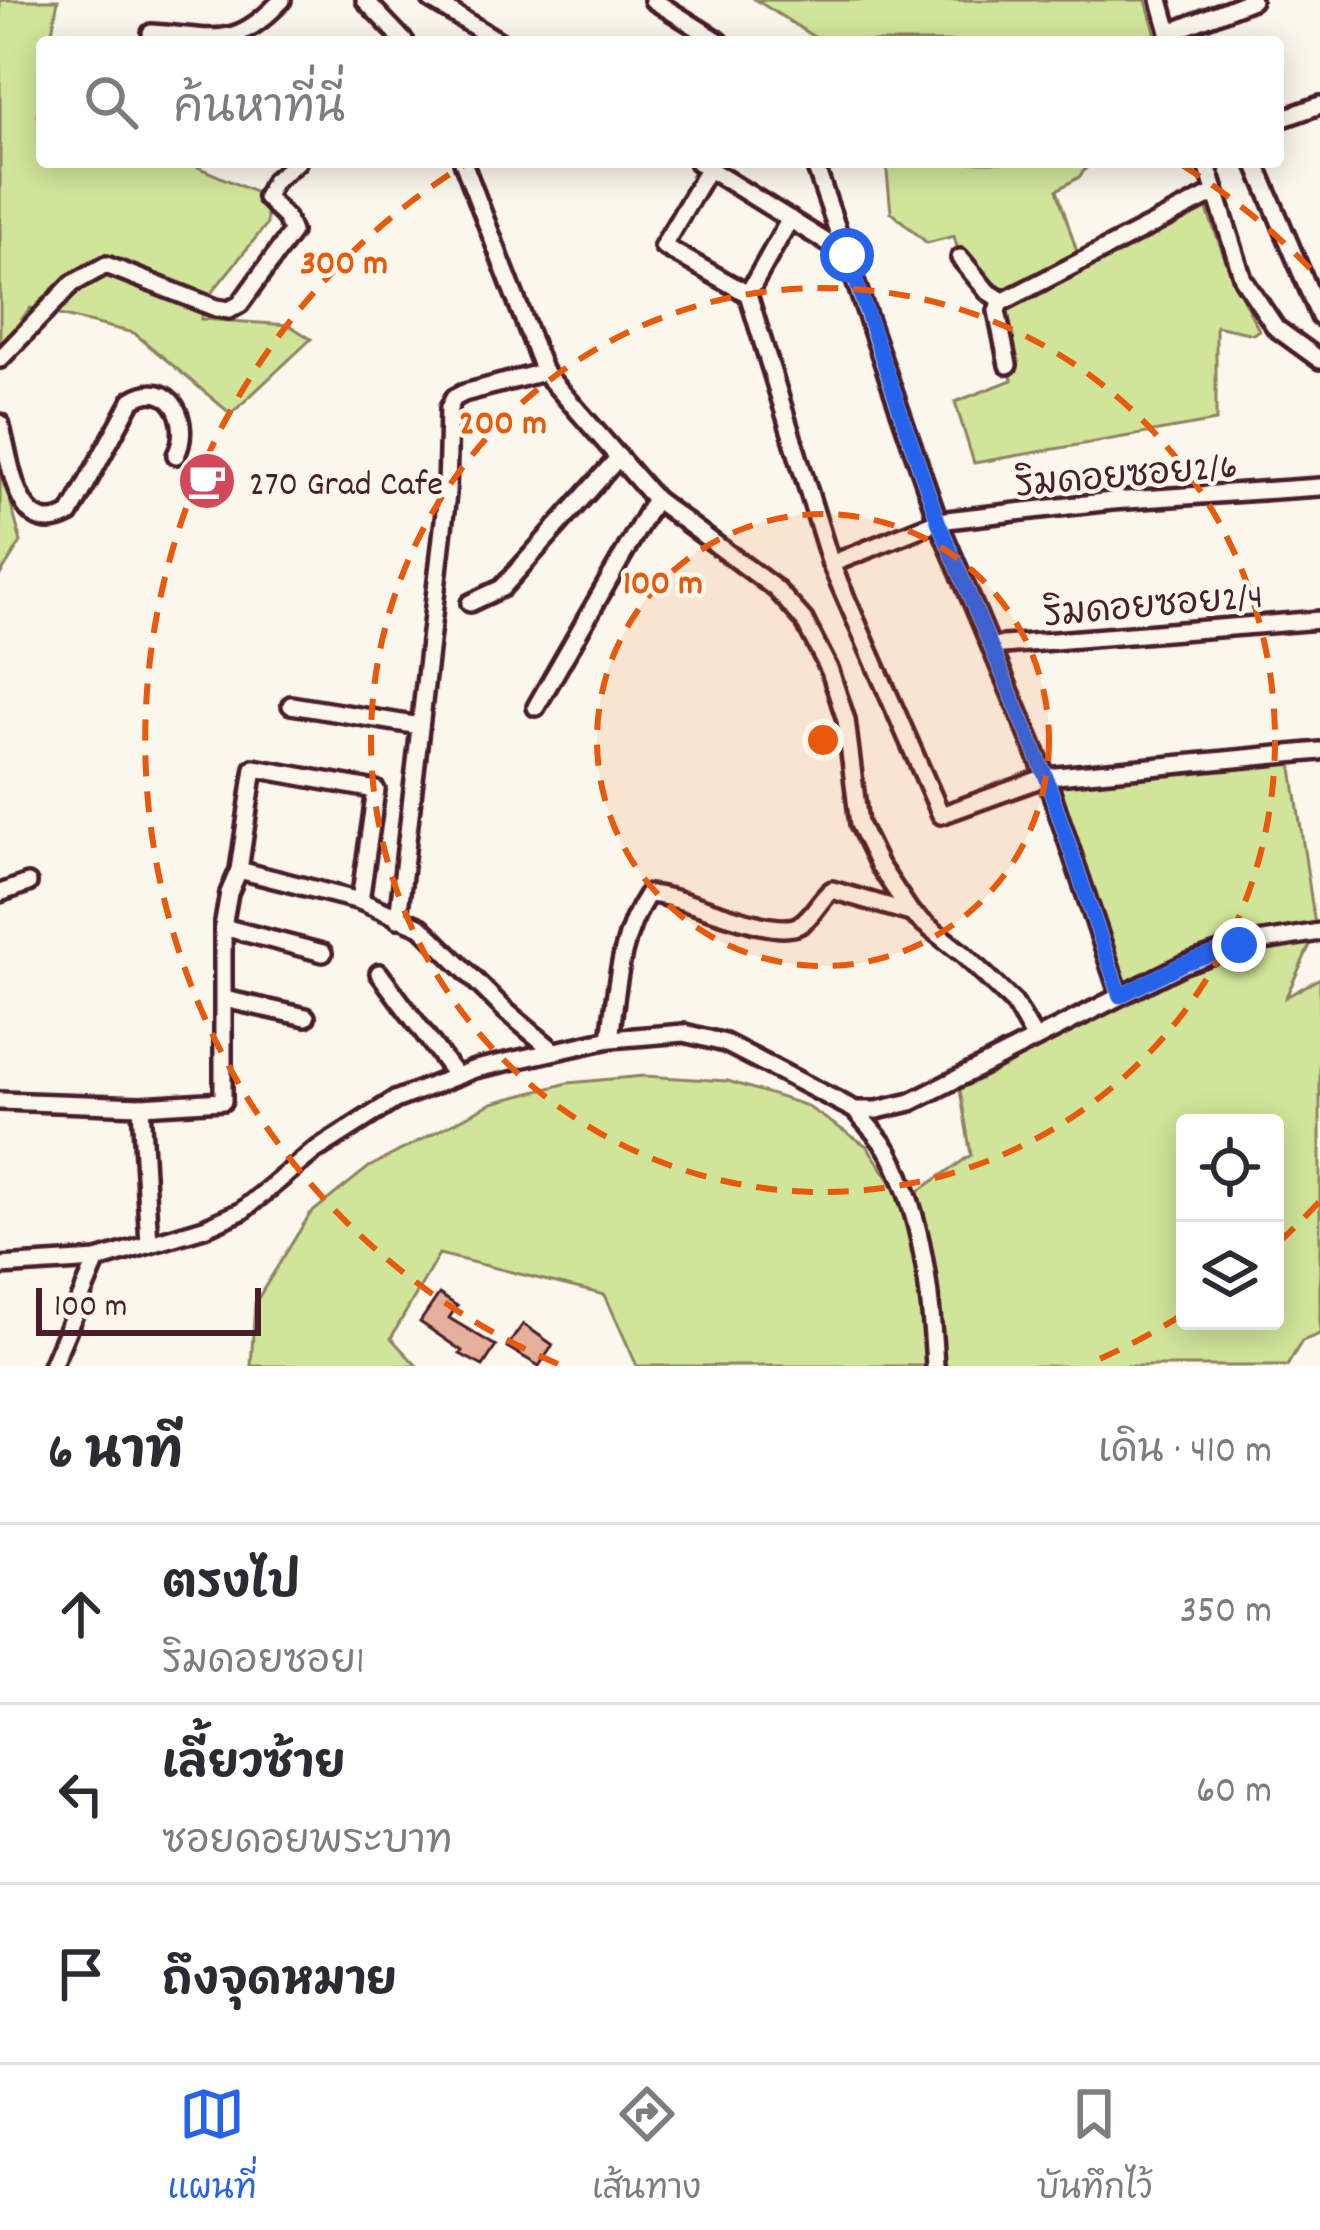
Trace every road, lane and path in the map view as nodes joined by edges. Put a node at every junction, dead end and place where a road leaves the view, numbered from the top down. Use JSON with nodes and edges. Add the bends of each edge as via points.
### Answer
{"nodes":[{"id":1,"x":282,"y":0,"type":"edge"},
{"id":2,"x":364,"y":0,"type":"edge"},
{"id":3,"x":431,"y":0,"type":"edge"},
{"id":4,"x":652,"y":0,"type":"edge"},
{"id":5,"x":1160,"y":0,"type":"edge"},
{"id":6,"x":1252,"y":0,"type":"edge"},
{"id":7,"x":152,"y":33,"type":"dead end"},
{"id":8,"x":199,"y":36,"type":"edge"},
{"id":9,"x":236,"y":36,"type":"edge"},
{"id":10,"x":399,"y":36,"type":"edge"},
{"id":11,"x":490,"y":36,"type":"edge"},
{"id":12,"x":710,"y":36,"type":"edge"},
{"id":13,"x":1171,"y":36,"type":"edge"},
{"id":14,"x":1173,"y":36,"type":"edge"},
{"id":15,"x":1320,"y":105,"type":"edge"},
{"id":16,"x":1284,"y":118,"type":"edge"},
{"id":17,"x":290,"y":168,"type":"edge"},
{"id":18,"x":465,"y":168,"type":"edge"},
{"id":19,"x":702,"y":168,"type":"edge"},
{"id":20,"x":709,"y":168,"type":"edge"},
{"id":21,"x":816,"y":168,"type":"edge"},
{"id":22,"x":1207,"y":168,"type":"edge"},
{"id":23,"x":1258,"y":168,"type":"edge"},
{"id":24,"x":1214,"y":193,"type":"junction"},
{"id":25,"x":790,"y":219,"type":"junction"},
{"id":26,"x":847,"y":255,"type":"junction"},
{"id":27,"x":960,"y":258,"type":"dead end"},
{"id":28,"x":748,"y":294,"type":"junction"},
{"id":29,"x":1004,"y":301,"type":"junction"},
{"id":30,"x":1318,"y":305,"type":"edge"},
{"id":31,"x":0,"y":359,"type":"edge"},
{"id":32,"x":1320,"y":360,"type":"edge"},
{"id":33,"x":1008,"y":364,"type":"dead end"},
{"id":34,"x":544,"y":372,"type":"junction"},
{"id":35,"x":0,"y":424,"type":"edge"},
{"id":36,"x":176,"y":455,"type":"dead end"},
{"id":37,"x":619,"y":457,"type":"junction"},
{"id":38,"x":1320,"y":487,"type":"edge"},
{"id":39,"x":655,"y":499,"type":"junction"},
{"id":40,"x":938,"y":521,"type":"junction"},
{"id":41,"x":831,"y":564,"type":"junction"},
{"id":42,"x":470,"y":602,"type":"dead end"},
{"id":43,"x":1320,"y":620,"type":"edge"},
{"id":44,"x":991,"y":646,"type":"junction"},
{"id":45,"x":291,"y":705,"type":"dead end"},
{"id":46,"x":536,"y":707,"type":"dead end"},
{"id":47,"x":420,"y":726,"type":"junction"},
{"id":48,"x":1320,"y":751,"type":"edge"},
{"id":49,"x":1046,"y":777,"type":"junction"},
{"id":50,"x":239,"y":870,"type":"junction"},
{"id":51,"x":28,"y":883,"type":"dead end"},
{"id":52,"x":0,"y":893,"type":"edge"},
{"id":53,"x":360,"y":901,"type":"junction"},
{"id":54,"x":911,"y":913,"type":"junction"},
{"id":55,"x":398,"y":920,"type":"junction"},
{"id":56,"x":223,"y":927,"type":"junction"},
{"id":57,"x":1320,"y":932,"type":"edge"},
{"id":58,"x":323,"y":953,"type":"dead end"},
{"id":59,"x":379,"y":973,"type":"dead end"},
{"id":60,"x":1120,"y":996,"type":"junction"},
{"id":61,"x":224,"y":999,"type":"junction"},
{"id":62,"x":306,"y":1017,"type":"dead end"},
{"id":63,"x":610,"y":1039,"type":"junction"},
{"id":64,"x":1035,"y":1039,"type":"junction"},
{"id":65,"x":554,"y":1051,"type":"junction"},
{"id":66,"x":456,"y":1076,"type":"junction"},
{"id":67,"x":0,"y":1101,"type":"edge"},
{"id":68,"x":141,"y":1106,"type":"junction"},
{"id":69,"x":855,"y":1110,"type":"junction"},
{"id":70,"x":149,"y":1244,"type":"junction"},
{"id":71,"x":97,"y":1261,"type":"junction"},
{"id":72,"x":0,"y":1265,"type":"edge"},
{"id":73,"x":52,"y":1366,"type":"edge"},
{"id":74,"x":935,"y":1366,"type":"edge"}],
"edges":[{"from":1,"to":9,"type":"street"},
{"from":2,"to":10,"type":"street"},
{"from":3,"to":11,"type":"street"},
{"from":4,"to":12,"type":"street"},
{"from":5,"to":13,"type":"street"},
{"from":6,"to":14,"type":"street"},
{"from":7,"to":8,"type":"street"},
{"from":15,"to":16,"type":"street"},
{"from":17,"to":31,"type":"street","via":[[266,197],[292,232],[240,304],[216,308],[106,265],[72,284]]},
{"from":18,"to":34,"type":"street"},
{"from":19,"to":28,"type":"street","via":[[663,247]]},
{"from":20,"to":25,"type":"street"},
{"from":21,"to":26,"type":"street"},
{"from":22,"to":24,"type":"street"},
{"from":23,"to":30,"type":"street"},
{"from":24,"to":29,"type":"street"},
{"from":24,"to":32,"type":"street","via":[[1243,278],[1276,328]]},
{"from":25,"to":26,"type":"street"},
{"from":25,"to":28,"type":"street"},
{"from":26,"to":40,"type":"street"},
{"from":27,"to":29,"type":"street"},
{"from":28,"to":41,"type":"street"},
{"from":29,"to":33,"type":"street","via":[[998,310]]},
{"from":34,"to":37,"type":"street"},
{"from":34,"to":47,"type":"street","via":[[472,389],[449,408]]},
{"from":35,"to":36,"type":"street","via":[[25,511],[38,520],[70,514],[131,400],[145,392],[155,389],[172,404],[182,438]]},
{"from":37,"to":39,"type":"street"},
{"from":37,"to":42,"type":"street","via":[[502,588]]},
{"from":38,"to":40,"type":"street","name":"ริมดอยซอย2/6"},
{"from":39,"to":46,"type":"street"},
{"from":39,"to":54,"type":"street","via":[[776,589],[804,620],[846,720],[859,824]]},
{"from":40,"to":41,"type":"street","name":"ริมดอยซอย2/6"},
{"from":40,"to":44,"type":"street"},
{"from":41,"to":49,"type":"street","via":[[941,815]]},
{"from":43,"to":44,"type":"street","name":"ริมดอยซอย2/4"},
{"from":44,"to":49,"type":"street"},
{"from":45,"to":47,"type":"street"},
{"from":47,"to":55,"type":"street"},
{"from":48,"to":49,"type":"street"},
{"from":49,"to":60,"type":"street"},
{"from":50,"to":53,"type":"street"},
{"from":50,"to":53,"type":"street","via":[[254,769],[376,790]]},
{"from":50,"to":56,"type":"street"},
{"from":51,"to":52,"type":"street"},
{"from":53,"to":55,"type":"street"},
{"from":54,"to":63,"type":"street","via":[[832,890],[790,930],[648,894],[622,952]]},
{"from":54,"to":64,"type":"street","via":[[1014,1003]]},
{"from":55,"to":65,"type":"street","via":[[421,928]]},
{"from":56,"to":58,"type":"street"},
{"from":56,"to":61,"type":"street"},
{"from":57,"to":60,"type":"street","via":[[1239,945]]},
{"from":59,"to":66,"type":"street"},
{"from":60,"to":64,"type":"street"},
{"from":61,"to":62,"type":"street"},
{"from":61,"to":68,"type":"street","via":[[223,1101]]},
{"from":63,"to":65,"type":"street"},
{"from":63,"to":69,"type":"street","via":[[684,1033],[725,1043]]},
{"from":64,"to":69,"type":"street","via":[[911,1102]]},
{"from":65,"to":66,"type":"street"},
{"from":66,"to":70,"type":"street","via":[[395,1100],[313,1152],[242,1211]]},
{"from":67,"to":68,"type":"street"},
{"from":68,"to":70,"type":"street"},
{"from":69,"to":74,"type":"street","via":[[888,1150],[906,1190]]},
{"from":70,"to":71,"type":"street"},
{"from":71,"to":72,"type":"street"},
{"from":71,"to":73,"type":"street"}]}
